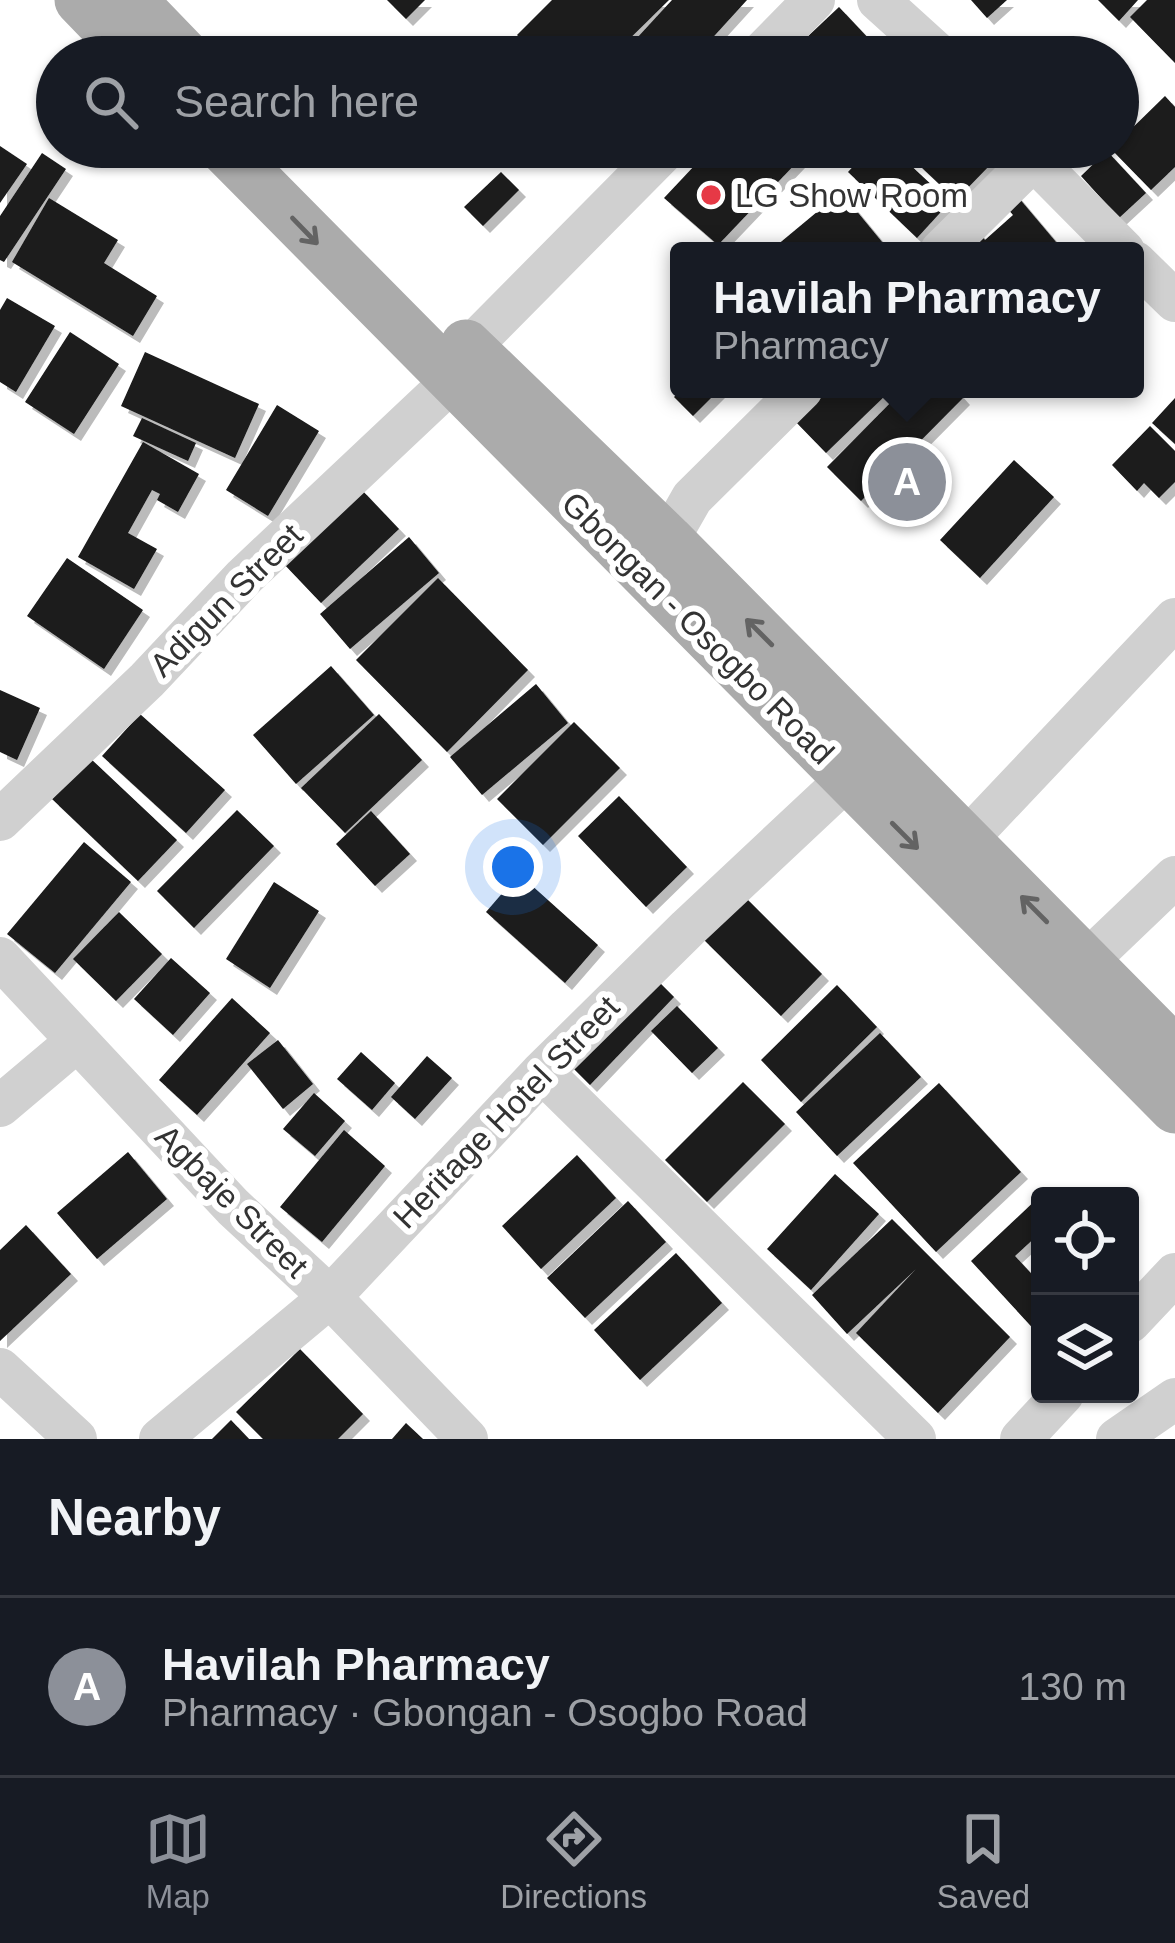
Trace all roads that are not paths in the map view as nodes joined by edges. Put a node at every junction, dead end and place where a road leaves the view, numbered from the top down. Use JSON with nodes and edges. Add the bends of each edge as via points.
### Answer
{"nodes":[{"id":1,"x":80,"y":0,"type":"edge"},
{"id":2,"x":130,"y":0,"type":"edge"},
{"id":3,"x":814,"y":0,"type":"edge"},
{"id":4,"x":878,"y":0,"type":"edge"},
{"id":5,"x":115,"y":36,"type":"edge"},
{"id":6,"x":165,"y":36,"type":"edge"},
{"id":7,"x":779,"y":36,"type":"edge"},
{"id":8,"x":918,"y":36,"type":"edge"},
{"id":9,"x":247,"y":168,"type":"edge"},
{"id":10,"x":291,"y":168,"type":"edge"},
{"id":11,"x":648,"y":168,"type":"edge"},
{"id":12,"x":1015,"y":168,"type":"edge"},
{"id":13,"x":1041,"y":168,"type":"edge"},
{"id":14,"x":949,"y":242,"type":"edge"},
{"id":15,"x":1115,"y":242,"type":"edge"},
{"id":16,"x":1144,"y":271,"type":"edge"},
{"id":17,"x":1175,"y":302,"type":"edge"},
{"id":18,"x":460,"y":364,"type":"junction"},
{"id":19,"x":793,"y":398,"type":"edge"},
{"id":20,"x":654,"y":554,"type":"junction"},
{"id":21,"x":1175,"y":619,"type":"edge"},
{"id":22,"x":848,"y":779,"type":"junction"},
{"id":23,"x":0,"y":820,"type":"edge"},
{"id":24,"x":966,"y":840,"type":"junction"},
{"id":25,"x":1175,"y":877,"type":"edge"},
{"id":26,"x":0,"y":958,"type":"edge"},
{"id":27,"x":1087,"y":962,"type":"junction"},
{"id":28,"x":76,"y":1041,"type":"junction"},
{"id":29,"x":1175,"y":1052,"type":"edge"},
{"id":30,"x":542,"y":1072,"type":"junction"},
{"id":31,"x":0,"y":1106,"type":"edge"},
{"id":32,"x":1175,"y":1108,"type":"edge"},
{"id":33,"x":1175,"y":1274,"type":"edge"},
{"id":34,"x":330,"y":1297,"type":"junction"},
{"id":35,"x":1139,"y":1312,"type":"edge"},
{"id":36,"x":0,"y":1369,"type":"edge"},
{"id":37,"x":1175,"y":1400,"type":"edge"},
{"id":38,"x":1055,"y":1403,"type":"edge"},
{"id":39,"x":76,"y":1439,"type":"edge"},
{"id":40,"x":160,"y":1439,"type":"edge"},
{"id":41,"x":467,"y":1439,"type":"edge"},
{"id":42,"x":915,"y":1439,"type":"edge"},
{"id":43,"x":1021,"y":1439,"type":"edge"},
{"id":44,"x":1117,"y":1439,"type":"edge"}],
"edges":[{"from":1,"to":5,"type":"main road"},
{"from":2,"to":6,"type":"main road"},
{"from":3,"to":7,"type":"street"},
{"from":4,"to":8,"type":"street"},
{"from":9,"to":18,"type":"main road","name":"Gbongan - Osogbo Road","one_way":true},
{"from":10,"to":18,"type":"main road","name":"Gbongan - Osogbo Road"},
{"from":11,"to":18,"type":"street","name":"Adigun Street"},
{"from":12,"to":14,"type":"street"},
{"from":13,"to":15,"type":"street"},
{"from":16,"to":17,"type":"street"},
{"from":18,"to":20,"type":"main road","name":"Gbongan - Osogbo Road"},
{"from":18,"to":23,"type":"street","name":"Adigun Street"},
{"from":19,"to":20,"type":"street","via":[[692,498]]},
{"from":20,"to":22,"type":"main road","name":"Gbongan - Osogbo Road"},
{"from":24,"to":20,"type":"main road","name":"Gbongan - Osogbo Road","one_way":true},
{"from":21,"to":24,"type":"street"},
{"from":22,"to":30,"type":"street","name":"Heritage Hotel Street"},
{"from":22,"to":32,"type":"main road","name":"Gbongan - Osogbo Road","one_way":true},
{"from":27,"to":24,"type":"main road","name":"Gbongan - Osogbo Road","one_way":true},
{"from":25,"to":27,"type":"street"},
{"from":26,"to":28,"type":"street","name":"Agbaje Street"},
{"from":27,"to":29,"type":"main road","name":"Gbongan - Osogbo Road"},
{"from":28,"to":31,"type":"street"},
{"from":28,"to":34,"type":"street","name":"Agbaje Street","via":[[232,1207]]},
{"from":30,"to":34,"type":"street","name":"Heritage Hotel Street"},
{"from":30,"to":42,"type":"street"},
{"from":33,"to":35,"type":"street"},
{"from":34,"to":40,"type":"street","name":"Heritage Hotel Street"},
{"from":34,"to":41,"type":"street","name":"Agbaje Street"},
{"from":36,"to":39,"type":"street"},
{"from":37,"to":44,"type":"street"},
{"from":38,"to":43,"type":"street"}]}
